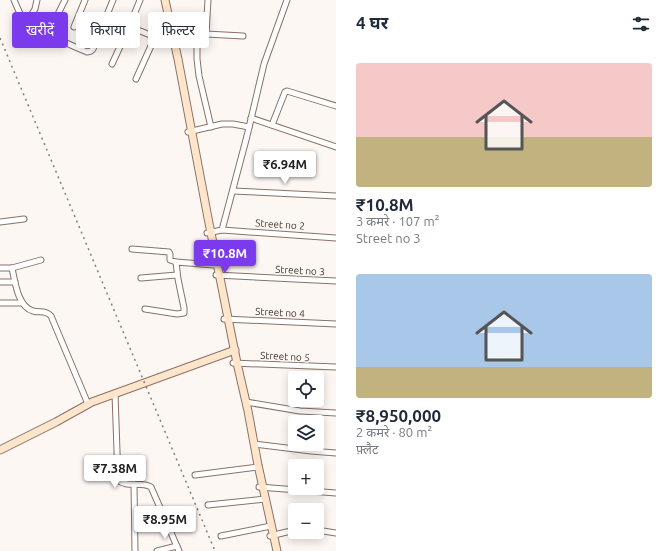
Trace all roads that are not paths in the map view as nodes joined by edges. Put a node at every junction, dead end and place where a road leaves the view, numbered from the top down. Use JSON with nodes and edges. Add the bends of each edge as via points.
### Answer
{"nodes":[{"id":1,"x":14,"y":0,"type":"edge"},
{"id":2,"x":37,"y":0,"type":"edge"},
{"id":3,"x":65,"y":0,"type":"edge"},
{"id":4,"x":85,"y":0,"type":"edge"},
{"id":5,"x":113,"y":0,"type":"edge"},
{"id":6,"x":140,"y":0,"type":"edge"},
{"id":7,"x":161,"y":0,"type":"edge"},
{"id":8,"x":165,"y":0,"type":"edge"},
{"id":9,"x":208,"y":0,"type":"edge"},
{"id":10,"x":287,"y":0,"type":"edge"},
{"id":11,"x":19,"y":12,"type":"edge"},
{"id":12,"x":34,"y":12,"type":"edge"},
{"id":13,"x":59,"y":12,"type":"edge"},
{"id":14,"x":108,"y":12,"type":"edge"},
{"id":15,"x":136,"y":12,"type":"edge"},
{"id":16,"x":164,"y":12,"type":"edge"},
{"id":17,"x":167,"y":12,"type":"edge"},
{"id":18,"x":207,"y":12,"type":"edge"},
{"id":19,"x":74,"y":27,"type":"dead end"},
{"id":20,"x":209,"y":34,"type":"edge"},
{"id":21,"x":243,"y":36,"type":"dead end"},
{"id":22,"x":77,"y":48,"type":"edge"},
{"id":23,"x":93,"y":48,"type":"edge"},
{"id":24,"x":120,"y":48,"type":"edge"},
{"id":25,"x":150,"y":48,"type":"edge"},
{"id":26,"x":173,"y":48,"type":"edge"},
{"id":27,"x":197,"y":48,"type":"edge"},
{"id":28,"x":112,"y":64,"type":"dead end"},
{"id":29,"x":136,"y":79,"type":"dead end"},
{"id":30,"x":336,"y":106,"type":"edge"},
{"id":31,"x":251,"y":118,"type":"junction"},
{"id":32,"x":272,"y":125,"type":"junction"},
{"id":33,"x":211,"y":127,"type":"junction"},
{"id":34,"x":249,"y":127,"type":"junction"},
{"id":35,"x":190,"y":131,"type":"junction"},
{"id":36,"x":336,"y":147,"type":"edge"},
{"id":37,"x":233,"y":190,"type":"junction"},
{"id":38,"x":336,"y":196,"type":"edge"},
{"id":39,"x":24,"y":219,"type":"dead end"},
{"id":40,"x":0,"y":222,"type":"edge"},
{"id":41,"x":222,"y":230,"type":"junction"},
{"id":42,"x":209,"y":232,"type":"junction"},
{"id":43,"x":336,"y":238,"type":"edge"},
{"id":44,"x":132,"y":249,"type":"dead end"},
{"id":45,"x":41,"y":260,"type":"dead end"},
{"id":46,"x":176,"y":262,"type":"junction"},
{"id":47,"x":214,"y":265,"type":"junction"},
{"id":48,"x":0,"y":268,"type":"edge"},
{"id":49,"x":12,"y":268,"type":"junction"},
{"id":50,"x":177,"y":275,"type":"junction"},
{"id":51,"x":218,"y":275,"type":"junction"},
{"id":52,"x":141,"y":278,"type":"dead end"},
{"id":53,"x":336,"y":281,"type":"edge"},
{"id":54,"x":0,"y":282,"type":"edge"},
{"id":55,"x":15,"y":282,"type":"junction"},
{"id":56,"x":0,"y":303,"type":"edge"},
{"id":57,"x":22,"y":303,"type":"junction"},
{"id":58,"x":145,"y":310,"type":"dead end"},
{"id":59,"x":226,"y":319,"type":"junction"},
{"id":60,"x":336,"y":324,"type":"edge"},
{"id":61,"x":233,"y":351,"type":"junction"},
{"id":62,"x":235,"y":363,"type":"junction"},
{"id":63,"x":336,"y":367,"type":"edge"},
{"id":64,"x":115,"y":394,"type":"junction"},
{"id":65,"x":246,"y":402,"type":"junction"},
{"id":66,"x":88,"y":404,"type":"junction"},
{"id":67,"x":336,"y":413,"type":"edge"},
{"id":68,"x":254,"y":444,"type":"junction"},
{"id":69,"x":0,"y":450,"type":"edge"},
{"id":70,"x":336,"y":453,"type":"edge"},
{"id":71,"x":256,"y":468,"type":"junction"},
{"id":72,"x":195,"y":475,"type":"dead end"},
{"id":73,"x":134,"y":484,"type":"junction"},
{"id":74,"x":261,"y":487,"type":"junction"},
{"id":75,"x":336,"y":493,"type":"edge"},
{"id":76,"x":263,"y":499,"type":"junction"},
{"id":77,"x":208,"y":505,"type":"dead end"},
{"id":78,"x":164,"y":518,"type":"junction"},
{"id":79,"x":145,"y":523,"type":"dead end"},
{"id":80,"x":270,"y":526,"type":"junction"},
{"id":81,"x":324,"y":531,"type":"edge"},
{"id":82,"x":288,"y":532,"type":"edge"},
{"id":83,"x":336,"y":533,"type":"edge"},
{"id":84,"x":272,"y":535,"type":"junction"},
{"id":85,"x":221,"y":536,"type":"dead end"},
{"id":86,"x":178,"y":549,"type":"edge"},
{"id":87,"x":136,"y":551,"type":"edge"},
{"id":88,"x":157,"y":551,"type":"edge"},
{"id":89,"x":273,"y":551,"type":"edge"},
{"id":90,"x":277,"y":551,"type":"edge"}],
"edges":[{"from":1,"to":11,"type":"street"},
{"from":2,"to":12,"type":"street"},
{"from":3,"to":13,"type":"street"},
{"from":4,"to":19,"type":"street"},
{"from":5,"to":14,"type":"street"},
{"from":6,"to":15,"type":"street"},
{"from":7,"to":16,"type":"main road"},
{"from":8,"to":17,"type":"main road"},
{"from":9,"to":18,"type":"street"},
{"from":10,"to":31,"type":"street","via":[[264,64]]},
{"from":20,"to":21,"type":"street"},
{"from":22,"to":23,"type":"street","via":[[87,52]]},
{"from":24,"to":28,"type":"street"},
{"from":25,"to":29,"type":"street"},
{"from":26,"to":35,"type":"main road"},
{"from":27,"to":33,"type":"street","via":[[199,76]]},
{"from":30,"to":32,"type":"street","via":[[287,91]]},
{"from":31,"to":32,"type":"street"},
{"from":31,"to":34,"type":"street"},
{"from":32,"to":36,"type":"street"},
{"from":33,"to":34,"type":"street","via":[[233,124]]},
{"from":33,"to":35,"type":"street"},
{"from":34,"to":37,"type":"street"},
{"from":35,"to":42,"type":"main road"},
{"from":37,"to":38,"type":"street"},
{"from":37,"to":41,"type":"street"},
{"from":39,"to":40,"type":"street"},
{"from":41,"to":42,"type":"street","name":"Street no 2"},
{"from":41,"to":43,"type":"street","name":"Street no 2"},
{"from":42,"to":47,"type":"main road"},
{"from":42,"to":51,"type":"main road"},
{"from":44,"to":46,"type":"street","via":[[169,252],[170,260]]},
{"from":45,"to":49,"type":"street"},
{"from":46,"to":47,"type":"street"},
{"from":46,"to":50,"type":"street"},
{"from":47,"to":51,"type":"main road"},
{"from":48,"to":49,"type":"street"},
{"from":49,"to":55,"type":"street"},
{"from":50,"to":52,"type":"street"},
{"from":50,"to":58,"type":"street","via":[[184,313]]},
{"from":51,"to":53,"type":"street","name":"Street no 3"},
{"from":51,"to":59,"type":"main road"},
{"from":54,"to":55,"type":"street"},
{"from":55,"to":57,"type":"street"},
{"from":56,"to":57,"type":"street"},
{"from":57,"to":66,"type":"street","via":[[34,312],[47,313],[51,316]]},
{"from":59,"to":60,"type":"street","name":"Street no 4"},
{"from":59,"to":61,"type":"main road"},
{"from":61,"to":62,"type":"main road"},
{"from":61,"to":64,"type":"main road"},
{"from":62,"to":63,"type":"street","name":"Street no 5"},
{"from":62,"to":65,"type":"main road"},
{"from":62,"to":71,"type":"main road"},
{"from":64,"to":66,"type":"main road"},
{"from":64,"to":73,"type":"street","via":[[118,480],[121,483]]},
{"from":65,"to":67,"type":"street","via":[[300,411]]},
{"from":65,"to":68,"type":"main road"},
{"from":66,"to":69,"type":"main road"},
{"from":68,"to":70,"type":"street"},
{"from":68,"to":71,"type":"main road"},
{"from":71,"to":72,"type":"street"},
{"from":71,"to":74,"type":"main road"},
{"from":73,"to":78,"type":"street","via":[[151,487]]},
{"from":73,"to":87,"type":"street"},
{"from":74,"to":75,"type":"street"},
{"from":74,"to":76,"type":"main road"},
{"from":76,"to":77,"type":"street"},
{"from":76,"to":80,"type":"main road"},
{"from":78,"to":79,"type":"street"},
{"from":78,"to":86,"type":"street"},
{"from":80,"to":84,"type":"main road"},
{"from":80,"to":85,"type":"street"},
{"from":81,"to":83,"type":"street"},
{"from":82,"to":84,"type":"street"},
{"from":84,"to":89,"type":"main road"},
{"from":84,"to":90,"type":"main road"},
{"from":86,"to":88,"type":"street"}]}
